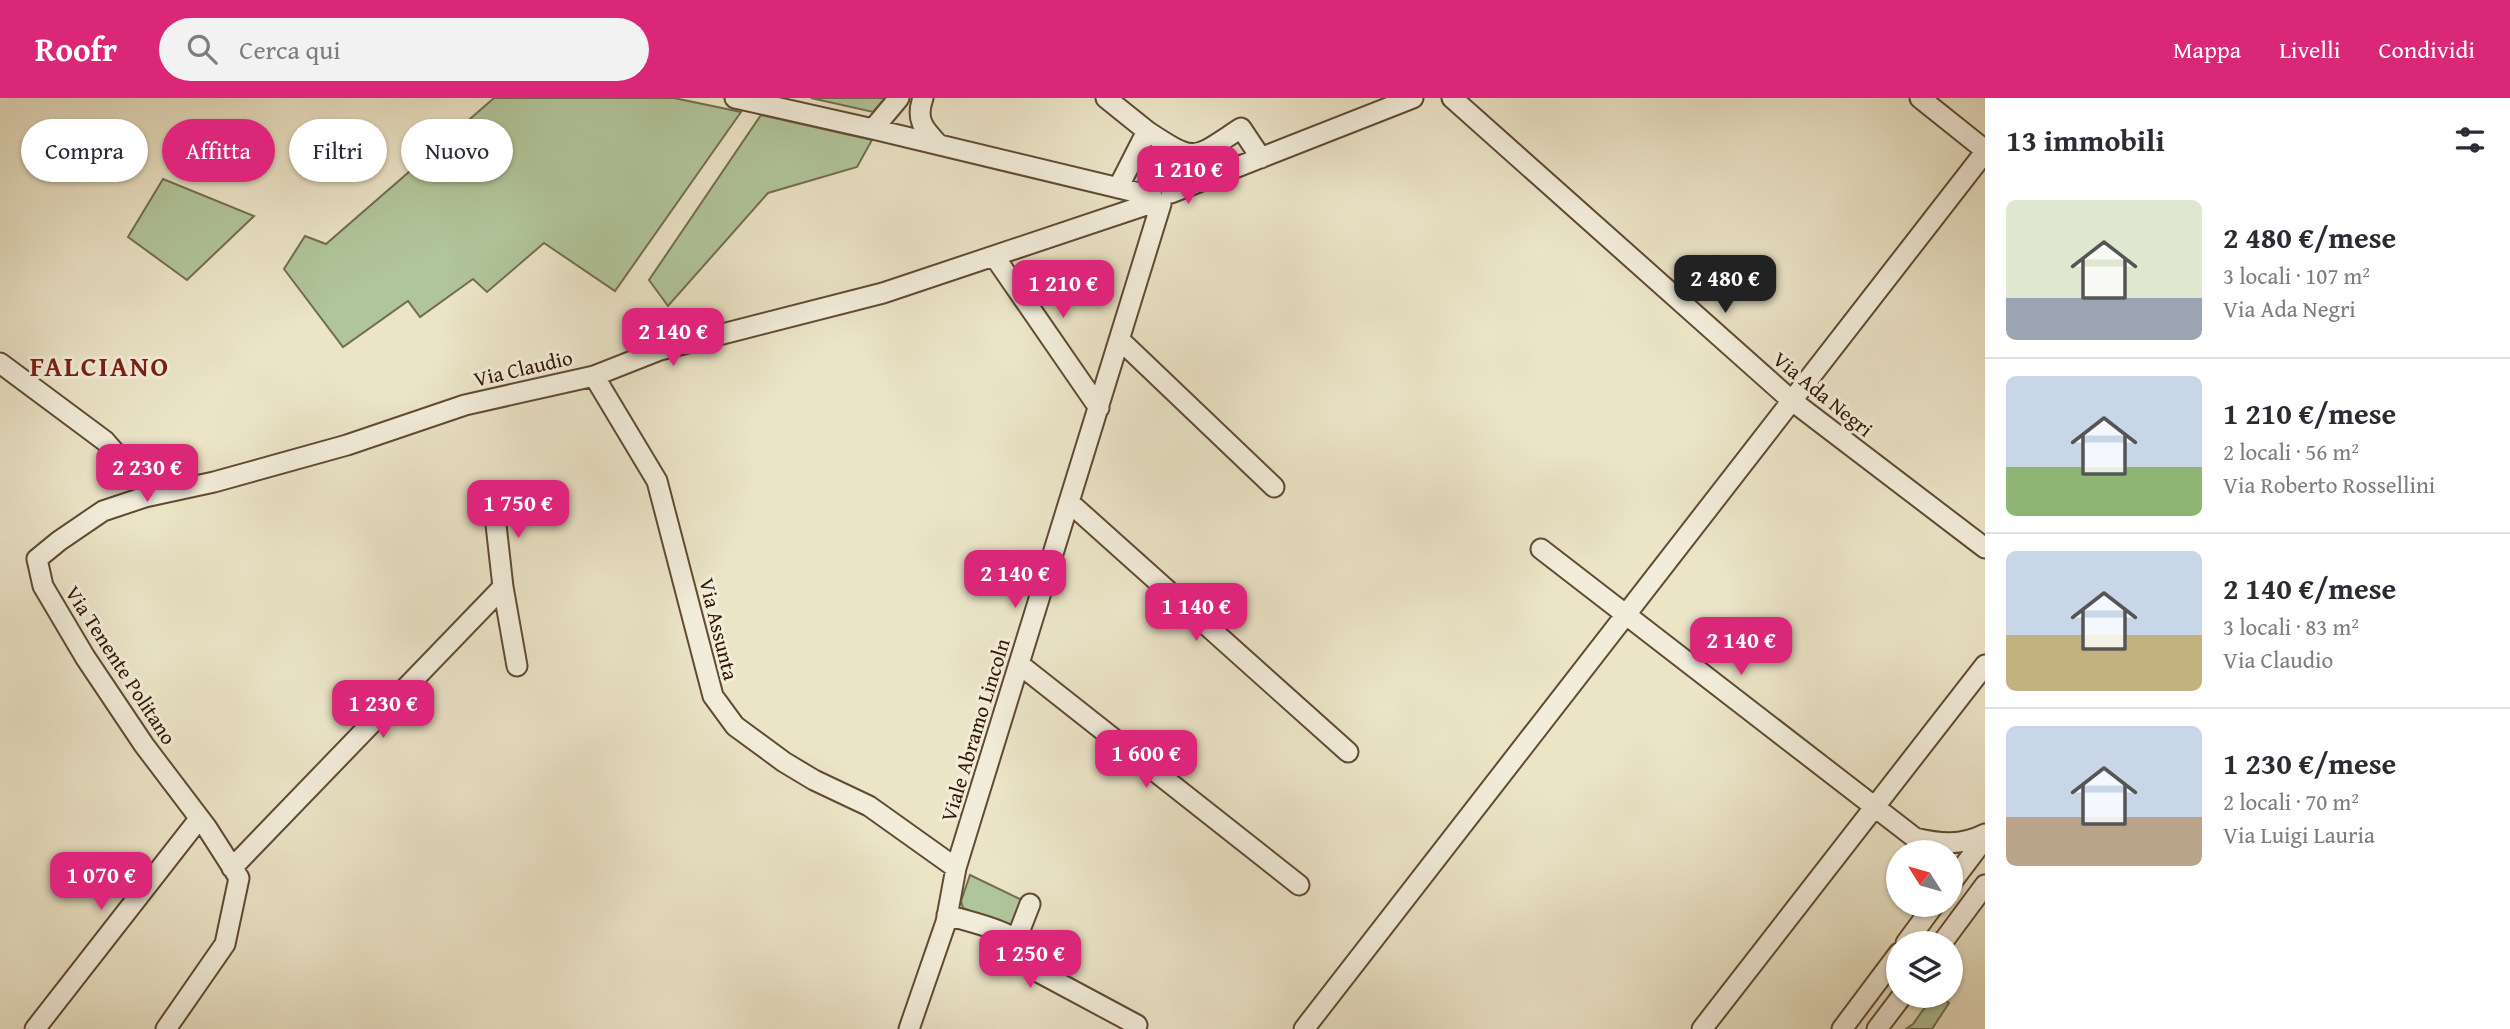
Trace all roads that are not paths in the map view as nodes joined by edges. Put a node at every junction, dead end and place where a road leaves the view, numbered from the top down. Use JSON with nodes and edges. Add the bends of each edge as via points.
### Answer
{"nodes":[{"id":1,"x":735,"y":98,"type":"edge"},
{"id":2,"x":899,"y":98,"type":"edge"},
{"id":3,"x":923,"y":98,"type":"edge"},
{"id":4,"x":1106,"y":98,"type":"edge"},
{"id":5,"x":1413,"y":98,"type":"edge"},
{"id":6,"x":1452,"y":98,"type":"edge"},
{"id":7,"x":1920,"y":98,"type":"edge"},
{"id":8,"x":873,"y":129,"type":"junction"},
{"id":9,"x":1147,"y":131,"type":"junction"},
{"id":10,"x":938,"y":144,"type":"junction"},
{"id":11,"x":1985,"y":151,"type":"edge"},
{"id":12,"x":1261,"y":158,"type":"junction"},
{"id":13,"x":1118,"y":188,"type":"junction"},
{"id":14,"x":1160,"y":199,"type":"junction"},
{"id":15,"x":994,"y":256,"type":"junction"},
{"id":16,"x":1119,"y":340,"type":"junction"},
{"id":17,"x":0,"y":363,"type":"edge"},
{"id":18,"x":594,"y":376,"type":"junction"},
{"id":19,"x":1791,"y":400,"type":"junction"},
{"id":20,"x":1099,"y":408,"type":"junction"},
{"id":21,"x":132,"y":472,"type":"junction"},
{"id":22,"x":1274,"y":487,"type":"dead end"},
{"id":23,"x":180,"y":488,"type":"junction"},
{"id":24,"x":493,"y":498,"type":"dead end"},
{"id":25,"x":1069,"y":503,"type":"junction"},
{"id":26,"x":103,"y":511,"type":"junction"},
{"id":27,"x":1985,"y":548,"type":"edge"},
{"id":28,"x":1541,"y":549,"type":"dead end"},
{"id":29,"x":503,"y":587,"type":"junction"},
{"id":30,"x":1626,"y":614,"type":"junction"},
{"id":31,"x":1019,"y":664,"type":"junction"},
{"id":32,"x":1985,"y":665,"type":"edge"},
{"id":33,"x":517,"y":666,"type":"dead end"},
{"id":34,"x":1348,"y":752,"type":"dead end"},
{"id":35,"x":1875,"y":806,"type":"junction"},
{"id":36,"x":199,"y":820,"type":"junction"},
{"id":37,"x":1985,"y":836,"type":"edge"},
{"id":38,"x":1914,"y":840,"type":"edge"},
{"id":39,"x":1964,"y":841,"type":"edge"},
{"id":40,"x":1964,"y":865,"type":"edge"},
{"id":41,"x":232,"y":868,"type":"junction"},
{"id":42,"x":957,"y":869,"type":"junction"},
{"id":43,"x":1299,"y":885,"type":"dead end"},
{"id":44,"x":1985,"y":885,"type":"edge"},
{"id":45,"x":1030,"y":904,"type":"dead end"},
{"id":46,"x":947,"y":915,"type":"junction"},
{"id":47,"x":1950,"y":931,"type":"edge"},
{"id":48,"x":1016,"y":940,"type":"junction"},
{"id":49,"x":1886,"y":970,"type":"edge"},
{"id":50,"x":1893,"y":1008,"type":"edge"},
{"id":51,"x":1137,"y":1025,"type":"dead end"},
{"id":52,"x":34,"y":1029,"type":"edge"},
{"id":53,"x":166,"y":1029,"type":"edge"},
{"id":54,"x":909,"y":1029,"type":"edge"},
{"id":55,"x":1304,"y":1029,"type":"edge"},
{"id":56,"x":1702,"y":1029,"type":"edge"},
{"id":57,"x":1842,"y":1029,"type":"edge"},
{"id":58,"x":1877,"y":1029,"type":"edge"}],
"edges":[{"from":1,"to":8,"type":"street"},
{"from":2,"to":8,"type":"street"},
{"from":3,"to":10,"type":"street","via":[[922,127]]},
{"from":4,"to":9,"type":"street"},
{"from":5,"to":12,"type":"street","name":"Via Claudio"},
{"from":6,"to":19,"type":"street","name":"Via Ada Negri"},
{"from":7,"to":11,"type":"street"},
{"from":8,"to":10,"type":"street"},
{"from":9,"to":12,"type":"street","via":[[1191,155],[1204,152],[1241,128]]},
{"from":9,"to":13,"type":"street"},
{"from":10,"to":13,"type":"street"},
{"from":11,"to":19,"type":"street"},
{"from":12,"to":14,"type":"street","name":"Via Claudio"},
{"from":13,"to":14,"type":"street"},
{"from":14,"to":15,"type":"street","name":"Via Claudio"},
{"from":14,"to":16,"type":"street","name":"Viale Abramo Lincoln"},
{"from":15,"to":18,"type":"street","name":"Via Claudio","via":[[883,293],[660,350]]},
{"from":15,"to":20,"type":"street"},
{"from":16,"to":20,"type":"street","name":"Viale Abramo Lincoln"},
{"from":16,"to":22,"type":"street"},
{"from":17,"to":21,"type":"street","via":[[105,442]]},
{"from":18,"to":23,"type":"street","name":"Via Claudio","via":[[465,405],[347,445]]},
{"from":18,"to":42,"type":"street","name":"Via Assunta","via":[[657,481],[713,696],[735,726],[814,780],[869,806]]},
{"from":19,"to":27,"type":"street","name":"Via Ada Negri"},
{"from":19,"to":30,"type":"street"},
{"from":20,"to":25,"type":"street","name":"Viale Abramo Lincoln"},
{"from":21,"to":23,"type":"street","via":[[152,484]]},
{"from":21,"to":26,"type":"street","via":[[125,490]]},
{"from":23,"to":26,"type":"street","name":"Via Tenente Politano"},
{"from":24,"to":29,"type":"street"},
{"from":25,"to":31,"type":"street","name":"Viale Abramo Lincoln"},
{"from":25,"to":34,"type":"street"},
{"from":26,"to":36,"type":"street","name":"Via Tenente Politano","via":[[37,559],[43,586],[85,657]]},
{"from":28,"to":30,"type":"street"},
{"from":29,"to":33,"type":"street"},
{"from":29,"to":41,"type":"street"},
{"from":30,"to":35,"type":"street"},
{"from":30,"to":55,"type":"street"},
{"from":31,"to":42,"type":"street","name":"Viale Abramo Lincoln"},
{"from":31,"to":43,"type":"street"},
{"from":32,"to":35,"type":"street"},
{"from":35,"to":38,"type":"street"},
{"from":35,"to":56,"type":"street"},
{"from":36,"to":41,"type":"street"},
{"from":36,"to":52,"type":"street"},
{"from":37,"to":39,"type":"street"},
{"from":37,"to":40,"type":"street"},
{"from":41,"to":53,"type":"street","via":[[239,878],[225,944]]},
{"from":42,"to":46,"type":"street","name":"Viale Abramo Lincoln"},
{"from":44,"to":47,"type":"street"},
{"from":45,"to":48,"type":"street"},
{"from":46,"to":48,"type":"street"},
{"from":46,"to":54,"type":"street","name":"Viale Abramo Lincoln"},
{"from":48,"to":51,"type":"street","via":[[1040,973]]},
{"from":49,"to":57,"type":"street"},
{"from":50,"to":58,"type":"street"}]}
